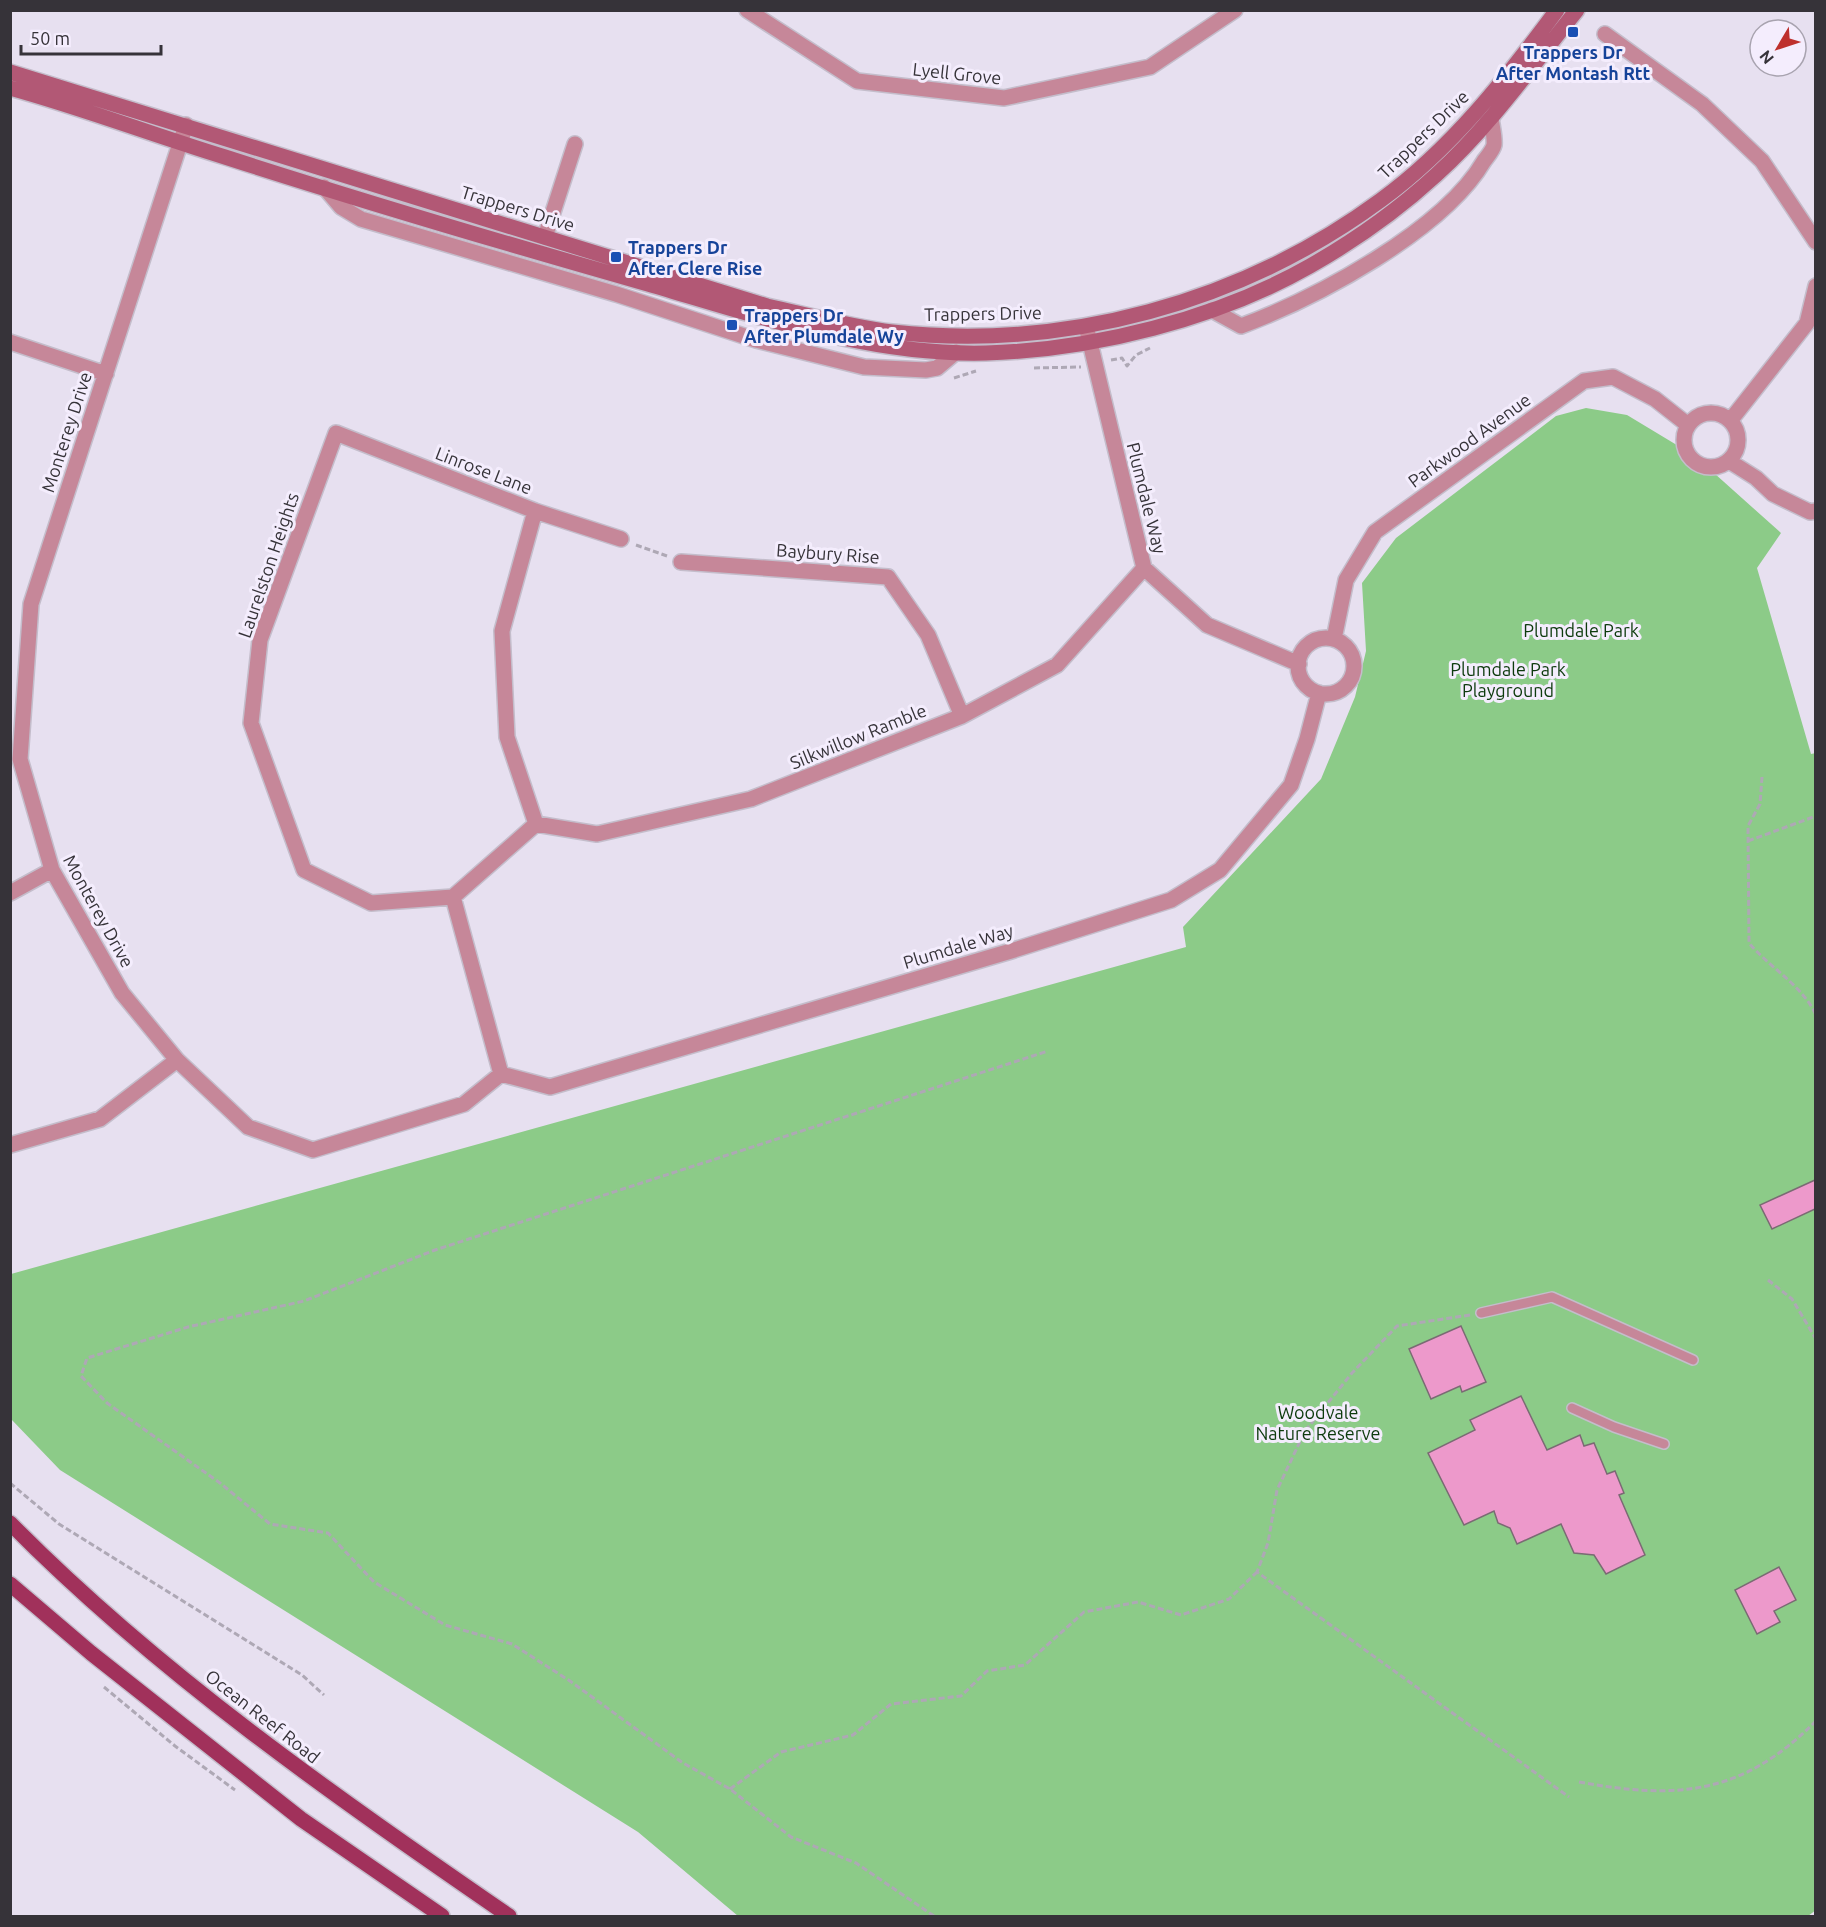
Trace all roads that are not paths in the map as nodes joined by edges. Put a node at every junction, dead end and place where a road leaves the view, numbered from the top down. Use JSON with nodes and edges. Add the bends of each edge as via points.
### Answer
{"nodes":[{"id":1,"x":747,"y":10,"type":"edge"},
{"id":2,"x":1234,"y":10,"type":"edge"},
{"id":3,"x":1557,"y":10,"type":"edge"},
{"id":4,"x":1577,"y":10,"type":"edge"},
{"id":5,"x":1605,"y":34,"type":"dead end"},
{"id":6,"x":10,"y":72,"type":"edge"},
{"id":7,"x":10,"y":88,"type":"edge"},
{"id":8,"x":1491,"y":118,"type":"junction"},
{"id":9,"x":186,"y":125,"type":"junction"},
{"id":10,"x":182,"y":142,"type":"junction"},
{"id":11,"x":575,"y":144,"type":"dead end"},
{"id":12,"x":324,"y":187,"type":"junction"},
{"id":13,"x":545,"y":237,"type":"junction"},
{"id":14,"x":1815,"y":242,"type":"edge"},
{"id":15,"x":1815,"y":286,"type":"edge"},
{"id":16,"x":1212,"y":310,"type":"junction"},
{"id":17,"x":1086,"y":327,"type":"junction"},
{"id":18,"x":10,"y":342,"type":"edge"},
{"id":19,"x":1089,"y":343,"type":"junction"},
{"id":20,"x":956,"y":352,"type":"junction"},
{"id":21,"x":106,"y":374,"type":"junction"},
{"id":22,"x":1730,"y":421,"type":"junction"},
{"id":23,"x":1688,"y":425,"type":"junction"},
{"id":24,"x":336,"y":433,"type":"joint"},
{"id":25,"x":1729,"y":461,"type":"junction"},
{"id":26,"x":535,"y":511,"type":"junction"},
{"id":27,"x":1815,"y":511,"type":"edge"},
{"id":28,"x":621,"y":539,"type":"road end"},
{"id":29,"x":681,"y":562,"type":"road end"},
{"id":30,"x":1144,"y":568,"type":"junction"},
{"id":31,"x":1335,"y":639,"type":"junction"},
{"id":32,"x":1299,"y":664,"type":"junction"},
{"id":33,"x":1319,"y":693,"type":"junction"},
{"id":34,"x":962,"y":716,"type":"junction"},
{"id":35,"x":536,"y":824,"type":"junction"},
{"id":36,"x":52,"y":870,"type":"junction"},
{"id":37,"x":10,"y":893,"type":"edge"},
{"id":38,"x":453,"y":897,"type":"junction"},
{"id":39,"x":177,"y":1060,"type":"junction"},
{"id":40,"x":501,"y":1074,"type":"junction"},
{"id":41,"x":10,"y":1144,"type":"edge"},
{"id":42,"x":1481,"y":1313,"type":"road end"},
{"id":43,"x":1693,"y":1360,"type":"dead end"},
{"id":44,"x":1572,"y":1408,"type":"dead end"},
{"id":45,"x":1664,"y":1444,"type":"dead end"},
{"id":46,"x":10,"y":1523,"type":"edge"},
{"id":47,"x":10,"y":1584,"type":"edge"},
{"id":48,"x":442,"y":1917,"type":"edge"},
{"id":49,"x":509,"y":1917,"type":"edge"}],
"edges":[{"from":1,"to":2,"type":"street","name":"Lyell Grove","via":[[857,81],[1004,99],[1150,67]]},
{"from":3,"to":17,"type":"main road","name":"Trappers Drive","via":[[1465,124],[1383,199],[1327,237],[1202,295]]},
{"from":4,"to":8,"type":"main road","name":"Trappers Drive"},
{"from":5,"to":14,"type":"street","via":[[1702,104],[1762,160]]},
{"from":6,"to":9,"type":"main road","name":"Trappers Drive"},
{"from":7,"to":10,"type":"main road","name":"Trappers Drive"},
{"from":8,"to":16,"type":"main road","name":"Trappers Drive","via":[[1437,174],[1366,229],[1309,267]]},
{"from":8,"to":16,"type":"street","name":"Trappers Drive","via":[[1494,146],[1478,172],[1450,206],[1377,257],[1289,308],[1241,326]]},
{"from":9,"to":10,"type":"street","name":"Monterey Drive"},
{"from":9,"to":13,"type":"main road","name":"Trappers Drive"},
{"from":10,"to":12,"type":"main road","name":"Trappers Drive"},
{"from":10,"to":21,"type":"street","name":"Monterey Drive"},
{"from":11,"to":13,"type":"street"},
{"from":12,"to":20,"type":"main road","name":"Trappers Drive","via":[[822,333],[906,348]]},
{"from":12,"to":20,"type":"street","name":"Trappers Drive","via":[[341,207],[361,219],[756,340],[864,367],[926,370],[937,368]]},
{"from":13,"to":17,"type":"main road","name":"Trappers Drive","via":[[767,306],[881,330],[1003,336]]},
{"from":15,"to":22,"type":"street","via":[[1807,323]]},
{"from":16,"to":19,"type":"main road","name":"Trappers Drive"},
{"from":17,"to":19,"type":"street","name":"Plumdale Way"},
{"from":18,"to":21,"type":"street"},
{"from":19,"to":20,"type":"main road","name":"Trappers Drive","via":[[986,353]]},
{"from":19,"to":30,"type":"street","name":"Plumdale Way"},
{"from":21,"to":36,"type":"street","name":"Monterey Drive","via":[[31,604],[20,759]]},
{"from":22,"to":23,"type":"street","via":[[1708,413]]},
{"from":22,"to":25,"type":"street","via":[[1738,446]]},
{"from":23,"to":25,"type":"street","via":[[1684,442],[1690,458],[1713,467]]},
{"from":23,"to":31,"type":"street","name":"Parkwood Avenue","via":[[1655,399],[1612,377],[1584,381],[1375,532],[1346,580]]},
{"from":24,"to":26,"type":"street","name":"Linrose Lane"},
{"from":24,"to":38,"type":"street","name":"Laurelston Heights","via":[[260,640],[251,723],[304,870],[371,903]]},
{"from":25,"to":27,"type":"street","via":[[1773,494]]},
{"from":26,"to":28,"type":"street","name":"Linrose Lane"},
{"from":26,"to":35,"type":"street","via":[[502,631],[507,737]]},
{"from":29,"to":34,"type":"street","name":"Baybury Rise","via":[[888,577],[928,635]]},
{"from":30,"to":32,"type":"street","name":"Plumdale Way","via":[[1207,625]]},
{"from":30,"to":34,"type":"street","name":"Silkwillow Ramble","via":[[1057,665]]},
{"from":31,"to":32,"type":"street","via":[[1311,643],[1300,655]]},
{"from":31,"to":33,"type":"street","via":[[1353,659],[1351,678],[1338,691]]},
{"from":32,"to":33,"type":"street","via":[[1303,682]]},
{"from":33,"to":40,"type":"street","name":"Plumdale Way","via":[[1290,785],[1220,870],[1171,900],[550,1087]]},
{"from":34,"to":35,"type":"street","name":"Silkwillow Ramble","via":[[751,799],[597,834]]},
{"from":35,"to":38,"type":"street"},
{"from":36,"to":37,"type":"street"},
{"from":36,"to":39,"type":"street","name":"Monterey Drive","via":[[122,993]]},
{"from":38,"to":40,"type":"street"},
{"from":39,"to":40,"type":"street","name":"Monterey Drive","via":[[248,1127],[314,1150],[464,1104]]},
{"from":39,"to":41,"type":"street","via":[[100,1119]]},
{"from":42,"to":43,"type":"lane","via":[[1552,1297]]},
{"from":44,"to":45,"type":"lane"},
{"from":46,"to":49,"type":"main road","name":"Ocean Reef Road","via":[[118,1625],[254,1734],[324,1788]]},
{"from":47,"to":48,"type":"main road","via":[[301,1819]]}]}
